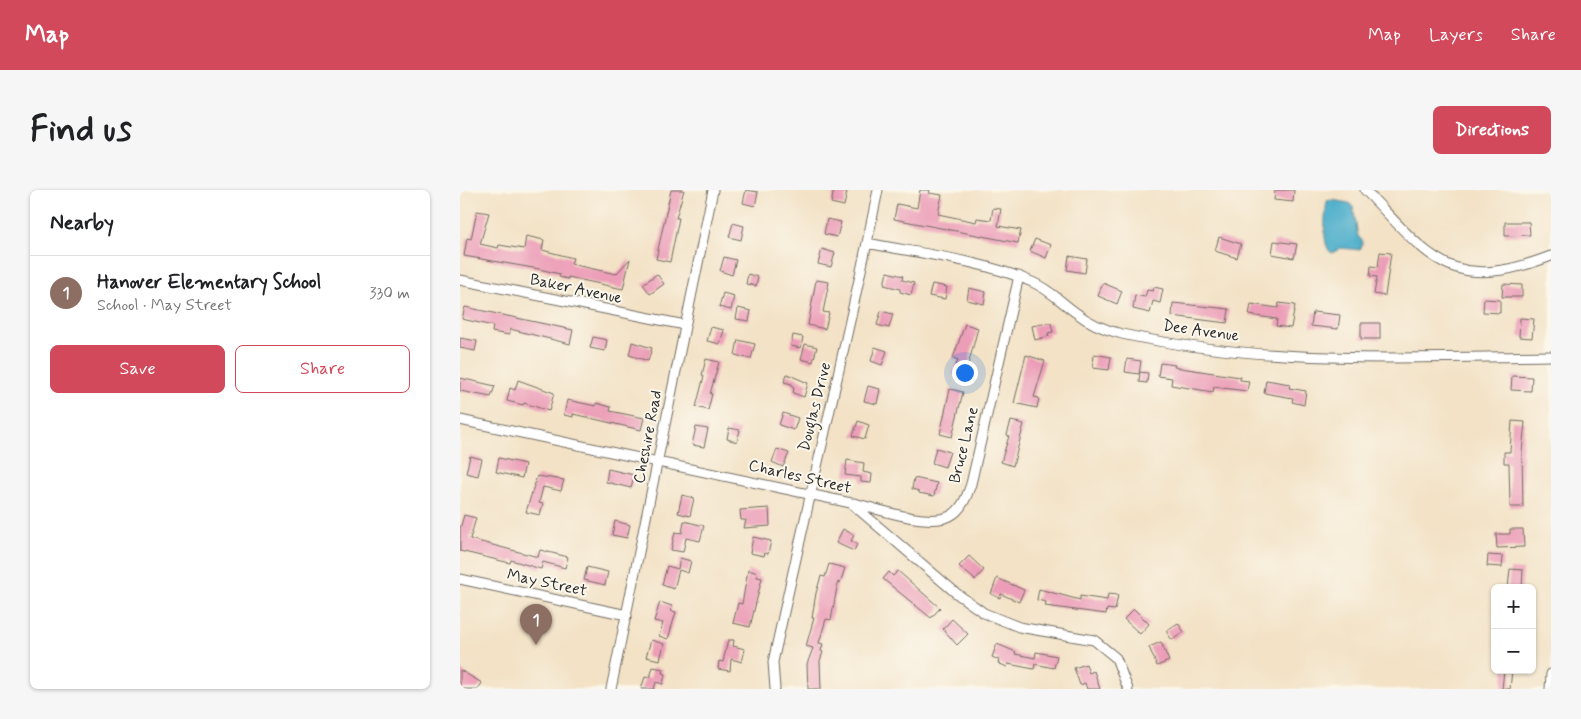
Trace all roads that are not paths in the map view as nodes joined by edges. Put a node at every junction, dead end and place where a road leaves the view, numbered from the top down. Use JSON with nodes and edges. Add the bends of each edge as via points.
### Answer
{"nodes":[{"id":1,"x":713,"y":190,"type":"edge"},
{"id":2,"x":878,"y":190,"type":"edge"},
{"id":3,"x":1365,"y":190,"type":"edge"},
{"id":4,"x":867,"y":243,"type":"junction"},
{"id":5,"x":1551,"y":256,"type":"edge"},
{"id":6,"x":1019,"y":276,"type":"junction"},
{"id":7,"x":460,"y":280,"type":"edge"},
{"id":8,"x":685,"y":325,"type":"junction"},
{"id":9,"x":1551,"y":356,"type":"edge"},
{"id":10,"x":460,"y":420,"type":"edge"},
{"id":11,"x":658,"y":462,"type":"junction"},
{"id":12,"x":810,"y":493,"type":"junction"},
{"id":13,"x":852,"y":503,"type":"junction"},
{"id":14,"x":460,"y":579,"type":"edge"},
{"id":15,"x":627,"y":615,"type":"junction"},
{"id":16,"x":1551,"y":674,"type":"edge"},
{"id":17,"x":611,"y":689,"type":"edge"},
{"id":18,"x":775,"y":689,"type":"edge"},
{"id":19,"x":1128,"y":689,"type":"edge"},
{"id":20,"x":1550,"y":689,"type":"edge"}],
"edges":[{"from":1,"to":8,"type":"street","name":"Cheshire Road"},
{"from":2,"to":4,"type":"street","name":"Douglas Drive"},
{"from":3,"to":5,"type":"street","via":[[1415,243],[1445,265],[1462,270],[1498,270]]},
{"from":4,"to":6,"type":"street","name":"Dee Avenue"},
{"from":4,"to":12,"type":"street","name":"Douglas Drive"},
{"from":6,"to":9,"type":"street","name":"Dee Avenue","via":[[1050,292],[1075,313],[1106,330],[1194,345],[1339,359]]},
{"from":6,"to":13,"type":"street","name":"Bruce Lane","via":[[971,484],[960,508],[952,516],[928,520]]},
{"from":7,"to":8,"type":"street","name":"Baker Avenue"},
{"from":8,"to":11,"type":"street","name":"Cheshire Road"},
{"from":10,"to":11,"type":"street","name":"Charles Street"},
{"from":11,"to":12,"type":"street","name":"Charles Street"},
{"from":11,"to":15,"type":"street","name":"Cheshire Road"},
{"from":12,"to":13,"type":"street","name":"Charles Street"},
{"from":12,"to":18,"type":"street","name":"Douglas Drive","via":[[773,662]]},
{"from":13,"to":19,"type":"street","name":"Charles Street","via":[[984,614],[1019,627],[1094,640],[1116,658]]},
{"from":14,"to":15,"type":"street","name":"May Street"},
{"from":15,"to":17,"type":"street","name":"Cheshire Road"},
{"from":16,"to":20,"type":"street"}]}
